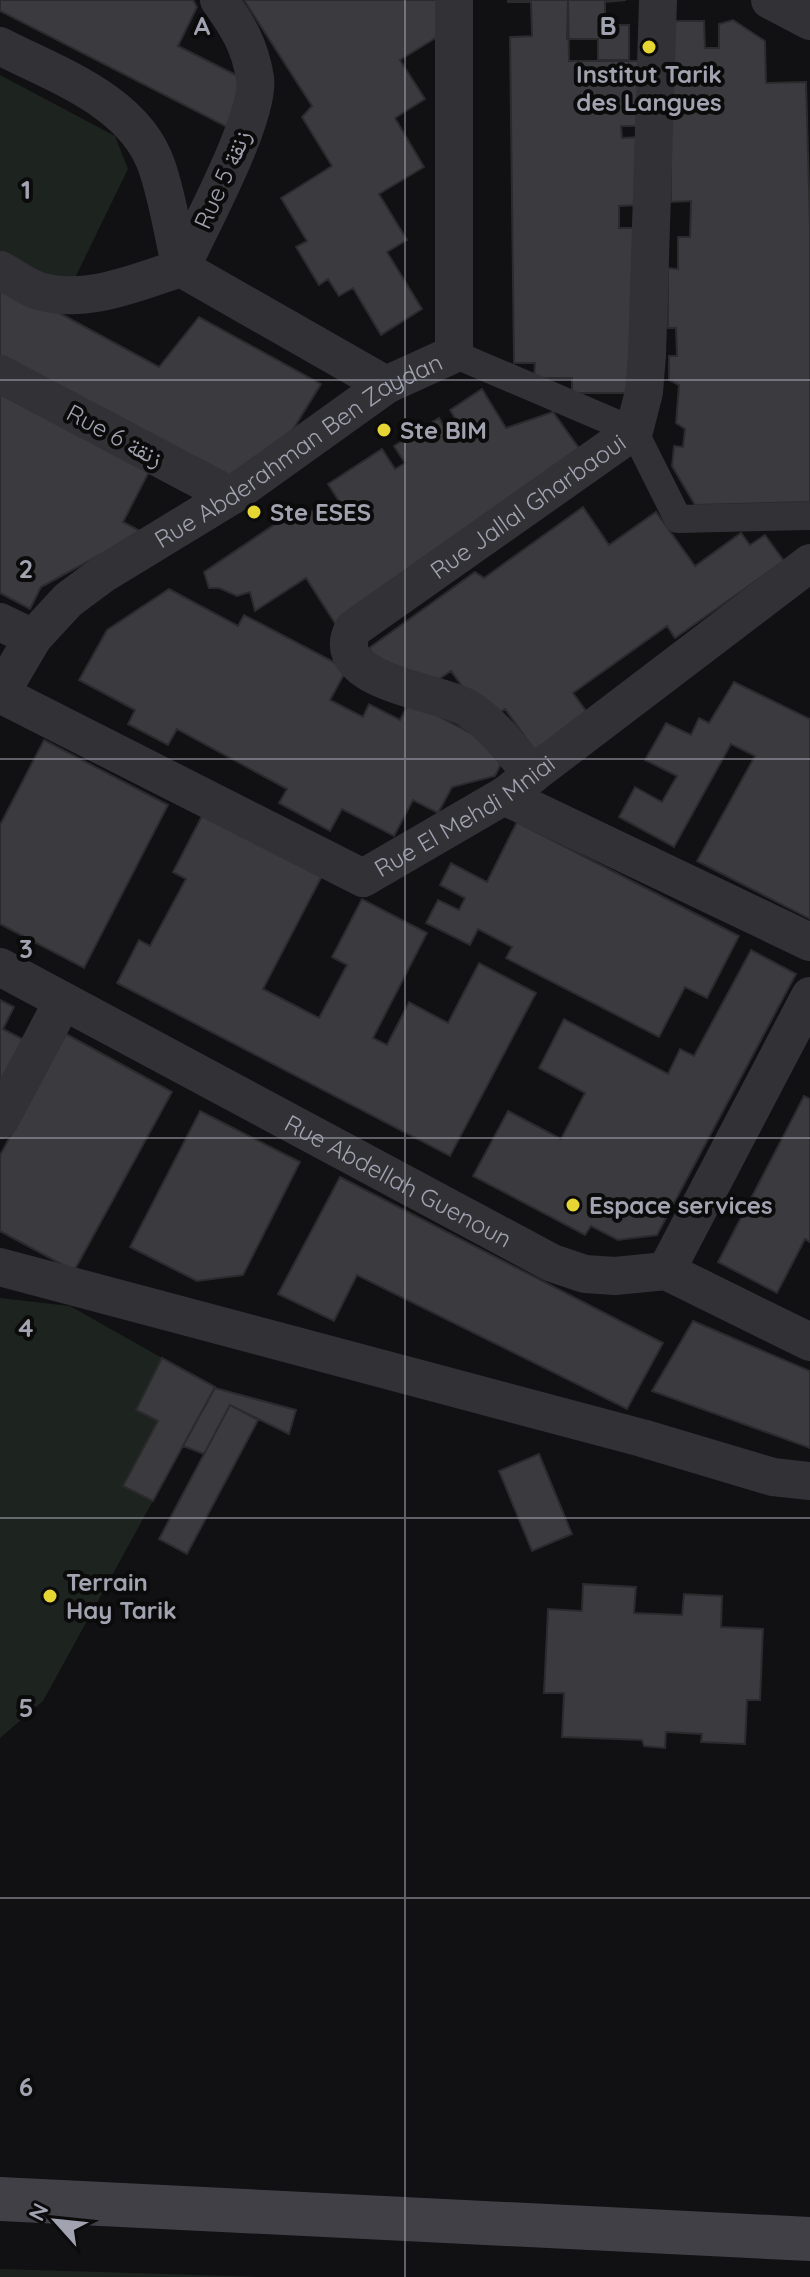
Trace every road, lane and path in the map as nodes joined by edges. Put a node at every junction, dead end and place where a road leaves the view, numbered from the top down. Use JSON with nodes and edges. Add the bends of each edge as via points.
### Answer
{"nodes":[{"id":1,"x":219,"y":0,"type":"edge"},
{"id":2,"x":454,"y":0,"type":"edge"},
{"id":3,"x":658,"y":0,"type":"edge"},
{"id":4,"x":770,"y":0,"type":"edge"},
{"id":5,"x":810,"y":21,"type":"edge"},
{"id":6,"x":0,"y":46,"type":"edge"},
{"id":7,"x":181,"y":268,"type":"junction"},
{"id":8,"x":0,"y":270,"type":"edge"},
{"id":9,"x":454,"y":354,"type":"junction"},
{"id":10,"x":0,"y":374,"type":"edge"},
{"id":11,"x":386,"y":385,"type":"junction"},
{"id":12,"x":634,"y":431,"type":"junction"},
{"id":13,"x":231,"y":496,"type":"junction"},
{"id":14,"x":810,"y":516,"type":"edge"},
{"id":15,"x":810,"y":563,"type":"edge"},
{"id":16,"x":16,"y":630,"type":"edge"},
{"id":17,"x":0,"y":694,"type":"edge"},
{"id":18,"x":518,"y":785,"type":"junction"},
{"id":19,"x":810,"y":942,"type":"edge"},
{"id":20,"x":0,"y":967,"type":"edge"},
{"id":21,"x":810,"y":996,"type":"edge"},
{"id":22,"x":63,"y":1001,"type":"junction"},
{"id":23,"x":0,"y":1120,"type":"edge"},
{"id":24,"x":0,"y":1267,"type":"edge"},
{"id":25,"x":666,"y":1271,"type":"junction"},
{"id":26,"x":810,"y":1342,"type":"edge"},
{"id":27,"x":810,"y":1481,"type":"edge"},
{"id":28,"x":0,"y":2199,"type":"edge"},
{"id":29,"x":810,"y":2239,"type":"edge"}],
"edges":[{"from":1,"to":7,"type":"street","name":"Rue 5 زنقة","via":[[243,33],[256,81],[248,123]]},
{"from":2,"to":9,"type":"street","name":"Rue Abderahman Ben Zaydan"},
{"from":3,"to":12,"type":"street","name":"Rue Jallal Gharbaoui","via":[[647,355]]},
{"from":4,"to":5,"type":"street"},
{"from":6,"to":7,"type":"street","via":[[105,101],[129,122],[156,165]]},
{"from":7,"to":8,"type":"street","via":[[98,294],[70,295],[38,291]]},
{"from":7,"to":11,"type":"street"},
{"from":9,"to":11,"type":"street","name":"Rue Abderahman Ben Zaydan"},
{"from":9,"to":12,"type":"street"},
{"from":10,"to":13,"type":"street","name":"Rue 6 زنقة"},
{"from":11,"to":13,"type":"street","name":"Rue Abderahman Ben Zaydan"},
{"from":12,"to":14,"type":"street","via":[[678,519]]},
{"from":12,"to":18,"type":"street","name":"Rue Jallal Gharbaoui","via":[[353,629],[349,638],[355,662],[375,676],[468,708],[507,744]]},
{"from":13,"to":16,"type":"street","name":"Rue Abderahman Ben Zaydan"},
{"from":15,"to":18,"type":"street","name":"Rue El Mehdi Mniai"},
{"from":16,"to":17,"type":"street","name":"Rue Abderahman Ben Zaydan"},
{"from":17,"to":18,"type":"street","name":"Rue El Mehdi Mniai","via":[[363,878]]},
{"from":18,"to":19,"type":"street"},
{"from":20,"to":22,"type":"street","name":"Rue Abdellah Guenoun"},
{"from":21,"to":25,"type":"street"},
{"from":22,"to":23,"type":"street"},
{"from":22,"to":25,"type":"street","name":"Rue Abdellah Guenoun","via":[[552,1263],[585,1274]]},
{"from":24,"to":27,"type":"street","via":[[773,1477]]},
{"from":25,"to":26,"type":"street"},
{"from":28,"to":29,"type":"main road"}]}
